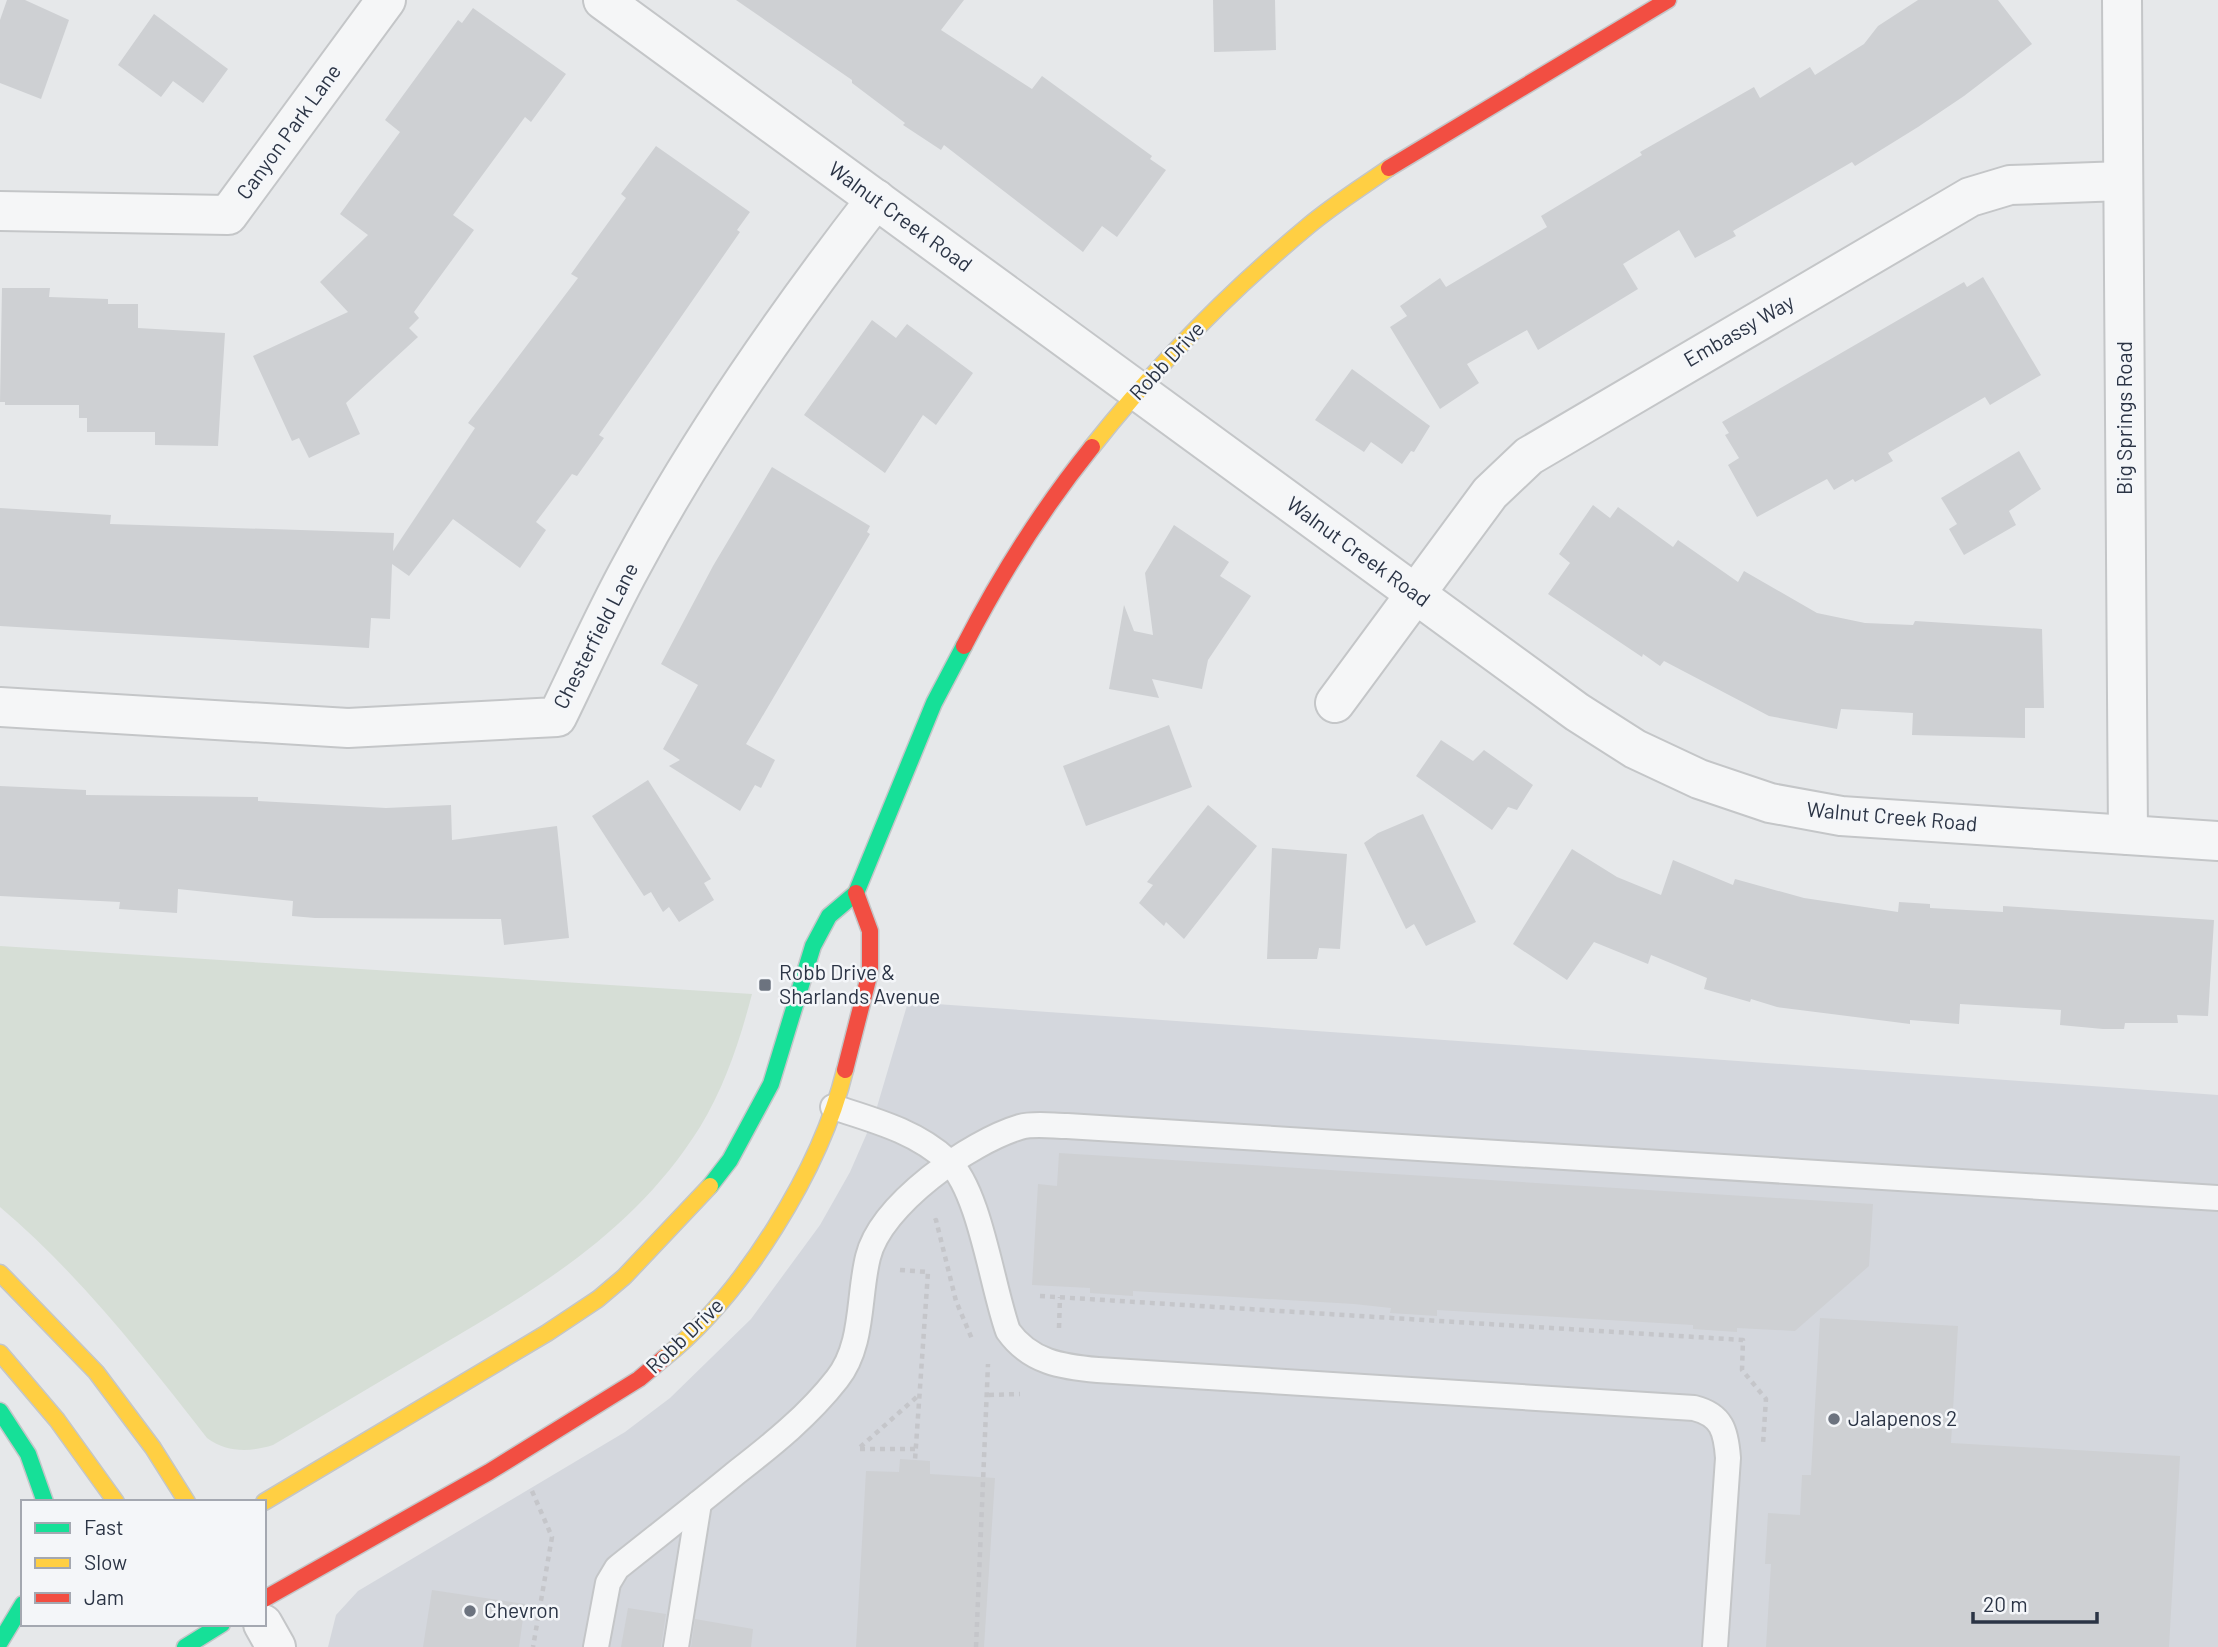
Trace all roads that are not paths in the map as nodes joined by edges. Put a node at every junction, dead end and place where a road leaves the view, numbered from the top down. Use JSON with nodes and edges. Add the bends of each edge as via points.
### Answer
{"nodes":[{"id":1,"x":386,"y":0,"type":"edge"},
{"id":2,"x":603,"y":0,"type":"edge"},
{"id":3,"x":1668,"y":0,"type":"edge"},
{"id":4,"x":2122,"y":0,"type":"edge"},
{"id":5,"x":2123,"y":181,"type":"junction"},
{"id":6,"x":876,"y":199,"type":"junction"},
{"id":7,"x":0,"y":211,"type":"edge"},
{"id":8,"x":1137,"y":390,"type":"junction"},
{"id":9,"x":1415,"y":593,"type":"junction"},
{"id":10,"x":1335,"y":703,"type":"dead end"},
{"id":11,"x":0,"y":707,"type":"edge"},
{"id":12,"x":2128,"y":835,"type":"junction"},
{"id":13,"x":2218,"y":841,"type":"edge"},
{"id":14,"x":856,"y":893,"type":"junction"},
{"id":15,"x":832,"y":1107,"type":"junction"},
{"id":16,"x":948,"y":1161,"type":"junction"},
{"id":17,"x":2218,"y":1198,"type":"edge"},
{"id":18,"x":0,"y":1273,"type":"edge"},
{"id":19,"x":0,"y":1353,"type":"edge"},
{"id":20,"x":0,"y":1411,"type":"edge"},
{"id":21,"x":45,"y":1500,"type":"edge"},
{"id":22,"x":115,"y":1500,"type":"edge"},
{"id":23,"x":186,"y":1500,"type":"edge"},
{"id":24,"x":266,"y":1501,"type":"edge"},
{"id":25,"x":699,"y":1503,"type":"junction"},
{"id":26,"x":266,"y":1598,"type":"edge"},
{"id":27,"x":21,"y":1607,"type":"edge"},
{"id":28,"x":264,"y":1626,"type":"edge"},
{"id":29,"x":27,"y":1633,"type":"dead end"},
{"id":30,"x":0,"y":1642,"type":"edge"},
{"id":31,"x":8,"y":1647,"type":"edge"},
{"id":32,"x":276,"y":1647,"type":"edge"},
{"id":33,"x":596,"y":1647,"type":"edge"},
{"id":34,"x":676,"y":1647,"type":"edge"},
{"id":35,"x":1715,"y":1647,"type":"edge"}],
"edges":[{"from":1,"to":7,"type":"street","name":"Canyon Park Lane","via":[[228,215]]},
{"from":2,"to":6,"type":"street","name":"Walnut Creek Road"},
{"from":3,"to":8,"type":"main road","name":"Robb Drive","via":[[1407,155],[1310,225],[1227,297]]},
{"from":4,"to":5,"type":"street","name":"Big Springs Road"},
{"from":5,"to":9,"type":"street","name":"Embassy Way","via":[[2010,185],[1957,204],[1529,456],[1490,493]]},
{"from":5,"to":12,"type":"street","name":"Big Springs Road"},
{"from":6,"to":8,"type":"street","name":"Walnut Creek Road"},
{"from":6,"to":11,"type":"street","name":"Chesterfield Lane","via":[[721,416],[632,564],[557,717],[348,728]]},
{"from":8,"to":9,"type":"street","name":"Walnut Creek Road"},
{"from":8,"to":14,"type":"main road","name":"Robb Drive","via":[[1063,483],[993,590],[934,703]]},
{"from":9,"to":10,"type":"street","name":"Embassy Way"},
{"from":9,"to":12,"type":"street","name":"Walnut Creek Road","via":[[1577,712],[1635,749],[1699,779],[1770,803],[1841,817]]},
{"from":12,"to":13,"type":"street","name":"Walnut Creek Road"},
{"from":14,"to":15,"type":"main road","name":"Robb Drive","via":[[870,931],[870,972]]},
{"from":14,"to":24,"type":"main road","name":"Robb Drive","via":[[829,916],[813,946],[771,1084],[751,1123],[730,1160],[674,1227],[624,1277],[547,1333]]},
{"from":15,"to":16,"type":"lane","via":[[896,1129]]},
{"from":15,"to":26,"type":"main road","name":"Robb Drive","via":[[805,1177],[775,1226],[734,1289],[682,1344],[639,1379],[510,1459]]},
{"from":16,"to":17,"type":"lane","via":[[989,1138],[1023,1126],[1067,1126]]},
{"from":16,"to":25,"type":"lane","via":[[876,1234],[855,1342],[840,1376],[788,1431]]},
{"from":16,"to":35,"type":"lane","via":[[963,1179],[973,1207],[1008,1331],[1019,1347],[1040,1359],[1068,1368],[1709,1412],[1721,1422],[1727,1436],[1728,1458]]},
{"from":18,"to":23,"type":"main road","via":[[96,1372]]},
{"from":19,"to":22,"type":"main road","via":[[57,1420]]},
{"from":20,"to":21,"type":"main road","via":[[28,1451]]},
{"from":25,"to":33,"type":"lane","via":[[617,1568],[608,1583]]},
{"from":25,"to":34,"type":"lane"},
{"from":27,"to":30,"type":"main road"},
{"from":28,"to":32,"type":"street"},
{"from":29,"to":31,"type":"main road"}]}
